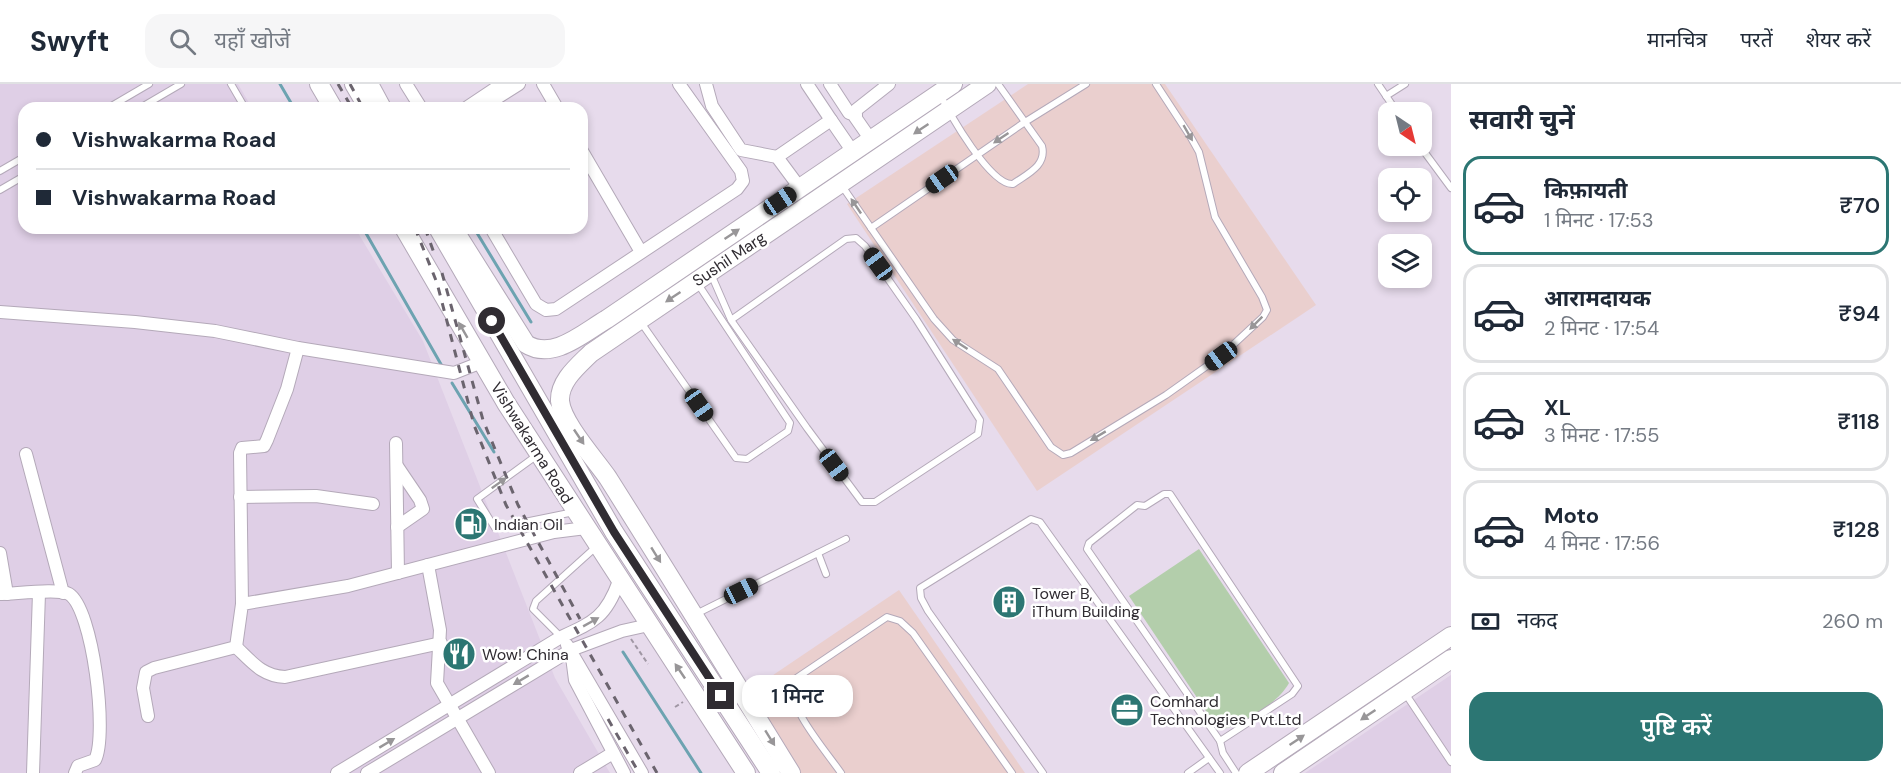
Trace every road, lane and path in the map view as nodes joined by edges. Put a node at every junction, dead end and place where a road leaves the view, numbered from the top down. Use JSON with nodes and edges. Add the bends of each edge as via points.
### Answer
{"nodes":[{"id":1,"x":149,"y":84,"type":"edge"},
{"id":2,"x":181,"y":84,"type":"edge"},
{"id":3,"x":231,"y":84,"type":"edge"},
{"id":4,"x":320,"y":84,"type":"edge"},
{"id":5,"x":354,"y":84,"type":"edge"},
{"id":6,"x":369,"y":84,"type":"edge"},
{"id":7,"x":406,"y":84,"type":"edge"},
{"id":8,"x":502,"y":84,"type":"edge"},
{"id":9,"x":519,"y":84,"type":"edge"},
{"id":10,"x":543,"y":84,"type":"edge"},
{"id":11,"x":679,"y":84,"type":"edge"},
{"id":12,"x":706,"y":84,"type":"edge"},
{"id":13,"x":807,"y":84,"type":"edge"},
{"id":14,"x":830,"y":84,"type":"edge"},
{"id":15,"x":889,"y":84,"type":"edge"},
{"id":16,"x":987,"y":84,"type":"edge"},
{"id":17,"x":998,"y":84,"type":"edge"},
{"id":18,"x":1086,"y":84,"type":"edge"},
{"id":19,"x":1156,"y":84,"type":"edge"},
{"id":20,"x":1378,"y":84,"type":"edge"},
{"id":21,"x":1404,"y":84,"type":"edge"},
{"id":22,"x":946,"y":89,"type":"edge"},
{"id":23,"x":1386,"y":96,"type":"junction"},
{"id":24,"x":118,"y":102,"type":"edge"},
{"id":25,"x":150,"y":102,"type":"edge"},
{"id":26,"x":242,"y":102,"type":"edge"},
{"id":27,"x":330,"y":102,"type":"edge"},
{"id":28,"x":364,"y":102,"type":"edge"},
{"id":29,"x":379,"y":102,"type":"edge"},
{"id":30,"x":417,"y":102,"type":"edge"},
{"id":31,"x":475,"y":102,"type":"edge"},
{"id":32,"x":490,"y":102,"type":"edge"},
{"id":33,"x":554,"y":102,"type":"edge"},
{"id":34,"x":1390,"y":102,"type":"edge"},
{"id":35,"x":948,"y":111,"type":"junction"},
{"id":36,"x":855,"y":115,"type":"junction"},
{"id":37,"x":831,"y":120,"type":"junction"},
{"id":38,"x":1024,"y":122,"type":"junction"},
{"id":39,"x":871,"y":140,"type":"junction"},
{"id":40,"x":853,"y":152,"type":"junction"},
{"id":41,"x":978,"y":154,"type":"junction"},
{"id":42,"x":1427,"y":156,"type":"edge"},
{"id":43,"x":777,"y":157,"type":"junction"},
{"id":44,"x":18,"y":160,"type":"edge"},
{"id":45,"x":588,"y":161,"type":"edge"},
{"id":46,"x":0,"y":171,"type":"edge"},
{"id":47,"x":18,"y":180,"type":"edge"},
{"id":48,"x":840,"y":183,"type":"junction"},
{"id":49,"x":800,"y":188,"type":"junction"},
{"id":50,"x":1451,"y":188,"type":"edge"},
{"id":51,"x":0,"y":190,"type":"edge"},
{"id":52,"x":871,"y":228,"type":"junction"},
{"id":53,"x":407,"y":234,"type":"edge"},
{"id":54,"x":446,"y":234,"type":"edge"},
{"id":55,"x":447,"y":234,"type":"edge"},
{"id":56,"x":494,"y":234,"type":"edge"},
{"id":57,"x":641,"y":252,"type":"junction"},
{"id":58,"x":703,"y":276,"type":"junction"},
{"id":59,"x":0,"y":312,"type":"edge"},
{"id":60,"x":639,"y":320,"type":"junction"},
{"id":61,"x":731,"y":320,"type":"junction"},
{"id":62,"x":298,"y":348,"type":"junction"},
{"id":63,"x":560,"y":348,"type":"junction"},
{"id":64,"x":482,"y":362,"type":"junction"},
{"id":65,"x":576,"y":368,"type":"junction"},
{"id":66,"x":562,"y":409,"type":"junction"},
{"id":67,"x":557,"y":434,"type":"junction"},
{"id":68,"x":396,"y":443,"type":"dead end"},
{"id":69,"x":26,"y":454,"type":"dead end"},
{"id":70,"x":538,"y":454,"type":"junction"},
{"id":71,"x":397,"y":466,"type":"junction"},
{"id":72,"x":240,"y":497,"type":"junction"},
{"id":73,"x":373,"y":504,"type":"dead end"},
{"id":74,"x":627,"y":510,"type":"junction"},
{"id":75,"x":575,"y":512,"type":"junction"},
{"id":76,"x":608,"y":522,"type":"junction"},
{"id":77,"x":397,"y":527,"type":"junction"},
{"id":78,"x":586,"y":528,"type":"junction"},
{"id":79,"x":846,"y":540,"type":"dead end"},
{"id":80,"x":597,"y":546,"type":"junction"},
{"id":81,"x":0,"y":553,"type":"edge"},
{"id":82,"x":818,"y":553,"type":"junction"},
{"id":83,"x":428,"y":565,"type":"junction"},
{"id":84,"x":399,"y":573,"type":"junction"},
{"id":85,"x":826,"y":574,"type":"dead end"},
{"id":86,"x":619,"y":581,"type":"junction"},
{"id":87,"x":39,"y":593,"type":"junction"},
{"id":88,"x":63,"y":593,"type":"junction"},
{"id":89,"x":4,"y":594,"type":"edge"},
{"id":90,"x":242,"y":604,"type":"junction"},
{"id":91,"x":694,"y":615,"type":"junction"},
{"id":92,"x":649,"y":625,"type":"junction"},
{"id":93,"x":622,"y":631,"type":"junction"},
{"id":94,"x":1451,"y":636,"type":"edge"},
{"id":95,"x":561,"y":637,"type":"junction"},
{"id":96,"x":441,"y":643,"type":"junction"},
{"id":97,"x":236,"y":647,"type":"junction"},
{"id":98,"x":571,"y":650,"type":"junction"},
{"id":99,"x":1451,"y":659,"type":"edge"},
{"id":100,"x":648,"y":664,"type":"dead end"},
{"id":101,"x":1404,"y":691,"type":"junction"},
{"id":102,"x":449,"y":705,"type":"junction"},
{"id":103,"x":733,"y":715,"type":"junction"},
{"id":104,"x":148,"y":716,"type":"dead end"},
{"id":105,"x":457,"y":718,"type":"junction"},
{"id":106,"x":717,"y":726,"type":"junction"},
{"id":107,"x":1220,"y":741,"type":"junction"},
{"id":108,"x":757,"y":752,"type":"junction"},
{"id":109,"x":613,"y":753,"type":"junction"},
{"id":110,"x":1209,"y":758,"type":"junction"},
{"id":111,"x":1451,"y":762,"type":"edge"},
{"id":112,"x":743,"y":768,"type":"edge"},
{"id":113,"x":1292,"y":771,"type":"edge"},
{"id":114,"x":33,"y":773,"type":"edge"},
{"id":115,"x":75,"y":773,"type":"edge"},
{"id":116,"x":337,"y":773,"type":"edge"},
{"id":117,"x":367,"y":773,"type":"edge"},
{"id":118,"x":489,"y":773,"type":"edge"},
{"id":119,"x":580,"y":773,"type":"edge"},
{"id":120,"x":624,"y":773,"type":"edge"},
{"id":121,"x":642,"y":773,"type":"edge"},
{"id":122,"x":771,"y":773,"type":"edge"},
{"id":123,"x":791,"y":773,"type":"edge"},
{"id":124,"x":841,"y":773,"type":"edge"},
{"id":125,"x":1012,"y":773,"type":"edge"},
{"id":126,"x":1043,"y":773,"type":"edge"},
{"id":127,"x":1188,"y":773,"type":"edge"},
{"id":128,"x":1220,"y":773,"type":"edge"},
{"id":129,"x":1236,"y":773,"type":"edge"},
{"id":130,"x":1248,"y":773,"type":"edge"}],
"edges":[{"from":1,"to":24,"type":"lane"},
{"from":2,"to":25,"type":"lane"},
{"from":3,"to":26,"type":"lane"},
{"from":4,"to":27,"type":"street"},
{"from":5,"to":28,"type":"street"},
{"from":6,"to":29,"type":"street"},
{"from":7,"to":30,"type":"street"},
{"from":8,"to":31,"type":"street"},
{"from":9,"to":32,"type":"street"},
{"from":10,"to":33,"type":"street"},
{"from":11,"to":57,"type":"street","via":[[741,171],[743,181],[737,189]]},
{"from":12,"to":43,"type":"street","via":[[712,106],[741,150]]},
{"from":13,"to":37,"type":"street"},
{"from":14,"to":36,"type":"street"},
{"from":15,"to":36,"type":"street","via":[[863,102]]},
{"from":16,"to":35,"type":"street","name":"Sushil Marg"},
{"from":17,"to":38,"type":"lane"},
{"from":18,"to":38,"type":"lane"},
{"from":19,"to":52,"type":"lane","one_way":true,"via":[[1190,136],[1215,217],[1266,309],[1263,317],[1212,362],[1071,453],[1063,455],[1051,447],[999,369],[942,330]]},
{"from":20,"to":23,"type":"lane"},
{"from":21,"to":23,"type":"lane"},
{"from":22,"to":35,"type":"lane"},
{"from":22,"to":39,"type":"street","name":"Sushil Marg"},
{"from":23,"to":34,"type":"lane"},
{"from":35,"to":41,"type":"lane"},
{"from":35,"to":48,"type":"street","name":"Sushil Marg","one_way":true},
{"from":36,"to":39,"type":"street"},
{"from":37,"to":40,"type":"street"},
{"from":37,"to":43,"type":"street"},
{"from":38,"to":41,"type":"lane","one_way":true},
{"from":38,"to":41,"type":"lane","via":[[1044,153],[1040,164],[1013,183],[999,179]]},
{"from":39,"to":40,"type":"street","name":"Sushil Marg"},
{"from":40,"to":49,"type":"street","name":"Sushil Marg"},
{"from":41,"to":52,"type":"lane"},
{"from":42,"to":50,"type":"lane"},
{"from":43,"to":49,"type":"street"},
{"from":44,"to":46,"type":"lane"},
{"from":45,"to":57,"type":"street"},
{"from":47,"to":51,"type":"lane"},
{"from":52,"to":48,"type":"lane","one_way":true},
{"from":48,"to":58,"type":"street","name":"Sushil Marg"},
{"from":63,"to":49,"type":"street","name":"Sushil Marg","one_way":true},
{"from":64,"to":53,"type":"street","name":"Vishwakarma Road","one_way":true},
{"from":54,"to":67,"type":"street","name":"Vishwakarma Road"},
{"from":55,"to":63,"type":"street","via":[[526,344],[535,350]]},
{"from":56,"to":57,"type":"street","via":[[536,304],[546,309],[556,309]]},
{"from":58,"to":60,"type":"street","name":"Sushil Marg","one_way":true},
{"from":58,"to":60,"type":"lane","via":[[790,423],[788,431],[780,437],[747,459],[736,458]]},
{"from":58,"to":61,"type":"lane"},
{"from":59,"to":62,"type":"street","via":[[215,331]]},
{"from":60,"to":65,"type":"street","name":"Sushil Marg","via":[[591,352]]},
{"from":61,"to":61,"type":"lane","via":[[862,502],[875,502],[978,434],[980,420],[949,367],[856,238],[846,239]]},
{"from":62,"to":64,"type":"street","via":[[454,373]]},
{"from":62,"to":72,"type":"street","via":[[287,389],[264,446],[248,446],[240,453]]},
{"from":63,"to":65,"type":"street","via":[[564,363]]},
{"from":64,"to":70,"type":"street","name":"Vishwakarma Road"},
{"from":65,"to":66,"type":"street","name":"Sushil Marg","via":[[561,392]]},
{"from":66,"to":67,"type":"street","name":"Sushil Marg"},
{"from":66,"to":74,"type":"street","one_way":true},
{"from":67,"to":76,"type":"street","name":"Vishwakarma Road"},
{"from":68,"to":71,"type":"street"},
{"from":69,"to":88,"type":"street"},
{"from":70,"to":75,"type":"street","name":"Vishwakarma Road"},
{"from":75,"to":70,"type":"lane","one_way":true,"via":[[495,528],[477,499]]},
{"from":71,"to":77,"type":"street"},
{"from":71,"to":77,"type":"street","via":[[423,509]]},
{"from":72,"to":73,"type":"street","via":[[316,496]]},
{"from":72,"to":90,"type":"street"},
{"from":74,"to":76,"type":"street"},
{"from":74,"to":91,"type":"street","one_way":true},
{"from":75,"to":78,"type":"street","name":"Vishwakarma Road"},
{"from":76,"to":103,"type":"street","name":"Vishwakarma Road"},
{"from":77,"to":84,"type":"street"},
{"from":78,"to":80,"type":"street","name":"Vishwakarma Road"},
{"from":78,"to":83,"type":"street","via":[[554,532]]},
{"from":79,"to":82,"type":"lane"},
{"from":80,"to":86,"type":"street","name":"Vishwakarma Road"},
{"from":80,"to":95,"type":"lane","via":[[536,601],[533,609]]},
{"from":81,"to":89,"type":"street"},
{"from":82,"to":85,"type":"lane"},
{"from":82,"to":91,"type":"lane"},
{"from":83,"to":84,"type":"street"},
{"from":83,"to":96,"type":"street"},
{"from":84,"to":90,"type":"street"},
{"from":86,"to":92,"type":"street","name":"Vishwakarma Road"},
{"from":95,"to":86,"type":"street","one_way":true,"via":[[601,616]]},
{"from":87,"to":88,"type":"street"},
{"from":87,"to":89,"type":"street"},
{"from":87,"to":114,"type":"street"},
{"from":88,"to":115,"type":"street","via":[[77,602],[82,616],[96,668],[100,705],[98,755],[78,766]]},
{"from":90,"to":97,"type":"street"},
{"from":91,"to":123,"type":"street","one_way":true},
{"from":92,"to":93,"type":"street"},
{"from":106,"to":92,"type":"street","name":"Vishwakarma Road","one_way":true},
{"from":93,"to":98,"type":"street"},
{"from":93,"to":100,"type":"path"},
{"from":130,"to":94,"type":"street","one_way":true},
{"from":95,"to":98,"type":"street"},
{"from":95,"to":102,"type":"street"},
{"from":96,"to":97,"type":"street","via":[[285,677],[262,672]]},
{"from":96,"to":102,"type":"street","via":[[437,683]]},
{"from":97,"to":104,"type":"street","via":[[146,672],[143,688]]},
{"from":98,"to":105,"type":"street","one_way":true},
{"from":98,"to":109,"type":"street","via":[[575,680]]},
{"from":98,"to":121,"type":"street"},
{"from":99,"to":101,"type":"street"},
{"from":101,"to":111,"type":"lane"},
{"from":101,"to":113,"type":"street","one_way":true},
{"from":102,"to":105,"type":"street"},
{"from":116,"to":102,"type":"street","one_way":true},
{"from":103,"to":106,"type":"street","via":[[735,722],[730,729]]},
{"from":103,"to":108,"type":"street","name":"Vishwakarma Road"},
{"from":105,"to":117,"type":"street"},
{"from":105,"to":118,"type":"street"},
{"from":106,"to":112,"type":"street","name":"Vishwakarma Road"},
{"from":107,"to":107,"type":"lane","via":[[1087,549],[1107,526],[1137,505],[1145,506],[1164,494],[1170,494],[1299,686]]},
{"from":107,"to":129,"type":"lane"},
{"from":108,"to":112,"type":"street","via":[[744,747],[738,754]]},
{"from":108,"to":122,"type":"street","name":"Vishwakarma Road"},
{"from":109,"to":119,"type":"street"},
{"from":109,"to":120,"type":"street"},
{"from":110,"to":126,"type":"lane","via":[[1040,522],[1031,519],[920,588],[928,610]]},
{"from":110,"to":127,"type":"lane"},
{"from":110,"to":128,"type":"lane"},
{"from":124,"to":125,"type":"lane","via":[[789,691],[792,681],[887,617],[900,621],[913,633]]}]}
